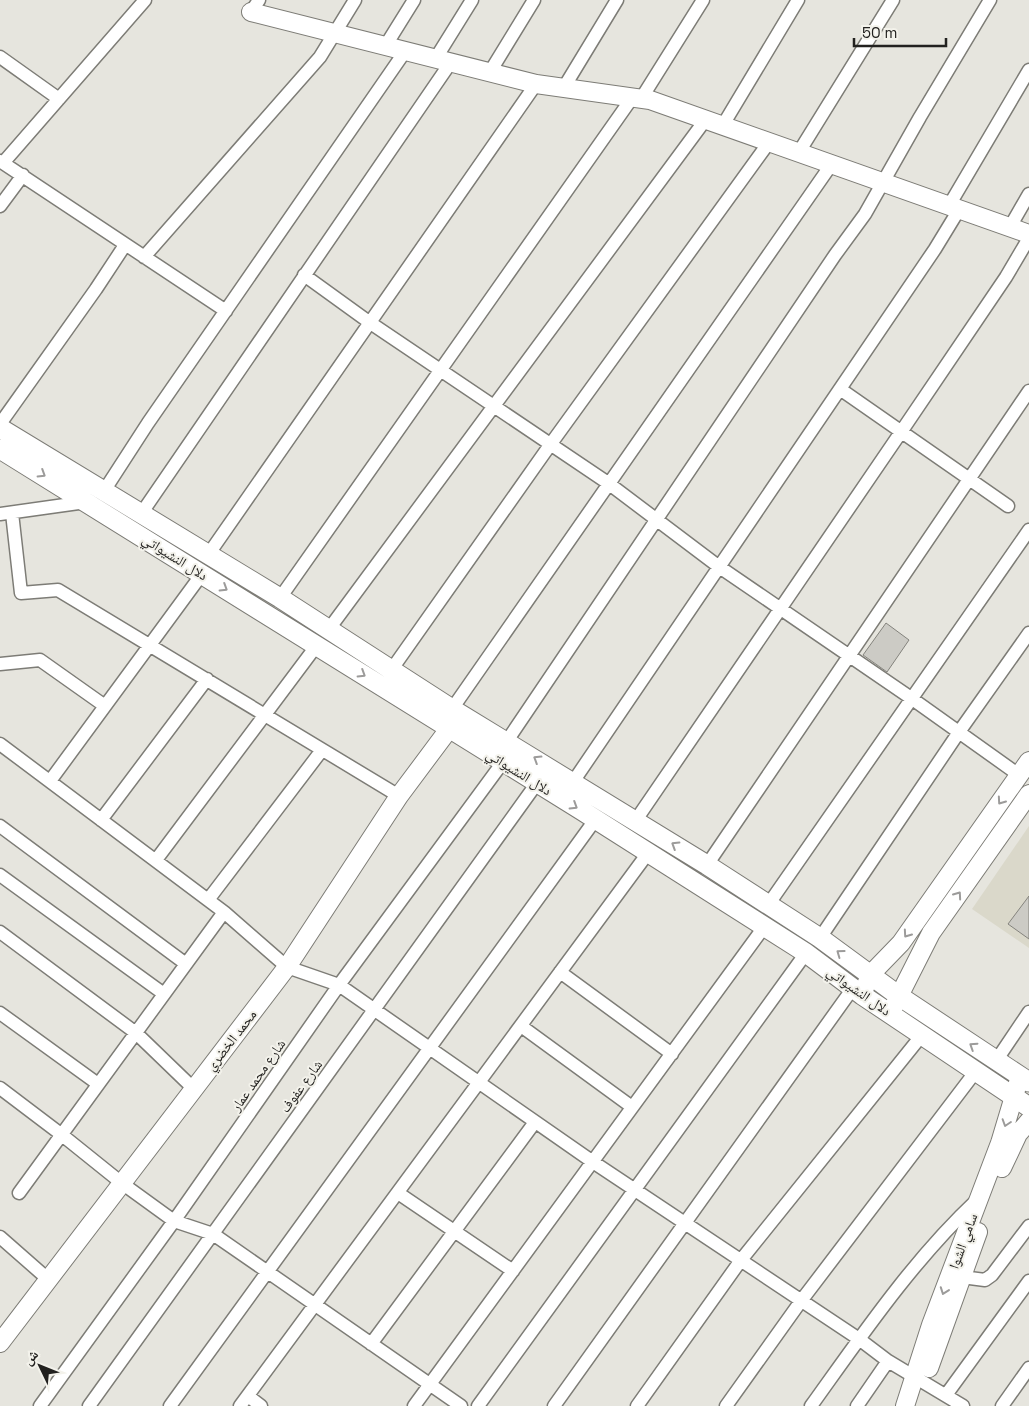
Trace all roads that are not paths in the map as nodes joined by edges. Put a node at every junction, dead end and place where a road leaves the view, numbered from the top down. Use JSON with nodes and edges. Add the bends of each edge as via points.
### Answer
{"nodes":[{"id":1,"x":145,"y":0,"type":"edge"},
{"id":2,"x":355,"y":0,"type":"edge"},
{"id":3,"x":414,"y":0,"type":"edge"},
{"id":4,"x":472,"y":0,"type":"edge"},
{"id":5,"x":534,"y":0,"type":"edge"},
{"id":6,"x":617,"y":0,"type":"edge"},
{"id":7,"x":703,"y":0,"type":"edge"},
{"id":8,"x":798,"y":0,"type":"edge"},
{"id":9,"x":893,"y":0,"type":"edge"},
{"id":10,"x":990,"y":0,"type":"edge"},
{"id":11,"x":255,"y":6,"type":"edge"},
{"id":12,"x":335,"y":33,"type":"junction"},
{"id":13,"x":386,"y":46,"type":"junction"},
{"id":14,"x":406,"y":50,"type":"junction"},
{"id":15,"x":0,"y":57,"type":"edge"},
{"id":16,"x":443,"y":60,"type":"junction"},
{"id":17,"x":1029,"y":70,"type":"edge"},
{"id":18,"x":490,"y":72,"type":"junction"},
{"id":19,"x":536,"y":84,"type":"junction"},
{"id":20,"x":563,"y":89,"type":"junction"},
{"id":21,"x":636,"y":98,"type":"junction"},
{"id":22,"x":59,"y":99,"type":"junction"},
{"id":23,"x":706,"y":119,"type":"junction"},
{"id":24,"x":723,"y":125,"type":"junction"},
{"id":25,"x":770,"y":141,"type":"junction"},
{"id":26,"x":799,"y":152,"type":"junction"},
{"id":27,"x":2,"y":162,"type":"edge"},
{"id":28,"x":831,"y":164,"type":"junction"},
{"id":29,"x":23,"y":175,"type":"junction"},
{"id":30,"x":883,"y":182,"type":"junction"},
{"id":31,"x":1029,"y":194,"type":"edge"},
{"id":32,"x":0,"y":206,"type":"edge"},
{"id":33,"x":955,"y":206,"type":"junction"},
{"id":34,"x":1010,"y":227,"type":"junction"},
{"id":35,"x":1029,"y":234,"type":"edge"},
{"id":36,"x":1029,"y":238,"type":"edge"},
{"id":37,"x":125,"y":245,"type":"junction"},
{"id":38,"x":144,"y":257,"type":"junction"},
{"id":39,"x":304,"y":275,"type":"junction"},
{"id":40,"x":226,"y":311,"type":"junction"},
{"id":41,"x":369,"y":322,"type":"junction"},
{"id":42,"x":441,"y":368,"type":"junction"},
{"id":43,"x":840,"y":389,"type":"junction"},
{"id":44,"x":1029,"y":391,"type":"edge"},
{"id":45,"x":493,"y":405,"type":"junction"},
{"id":46,"x":0,"y":426,"type":"edge"},
{"id":47,"x":902,"y":432,"type":"junction"},
{"id":48,"x":550,"y":444,"type":"junction"},
{"id":49,"x":0,"y":449,"type":"edge"},
{"id":50,"x":970,"y":479,"type":"junction"},
{"id":51,"x":608,"y":483,"type":"junction"},
{"id":52,"x":104,"y":491,"type":"junction"},
{"id":53,"x":86,"y":502,"type":"junction"},
{"id":54,"x":1008,"y":506,"type":"dead end"},
{"id":55,"x":6,"y":513,"type":"edge"},
{"id":56,"x":141,"y":514,"type":"junction"},
{"id":57,"x":657,"y":520,"type":"junction"},
{"id":58,"x":1029,"y":530,"type":"edge"},
{"id":59,"x":208,"y":555,"type":"junction"},
{"id":60,"x":718,"y":566,"type":"junction"},
{"id":61,"x":202,"y":574,"type":"junction"},
{"id":62,"x":280,"y":598,"type":"junction"},
{"id":63,"x":781,"y":610,"type":"junction"},
{"id":64,"x":329,"y":629,"type":"junction"},
{"id":65,"x":1029,"y":633,"type":"edge"},
{"id":66,"x":151,"y":645,"type":"junction"},
{"id":67,"x":317,"y":645,"type":"junction"},
{"id":68,"x":849,"y":658,"type":"junction"},
{"id":69,"x":0,"y":664,"type":"edge"},
{"id":70,"x":392,"y":669,"type":"junction"},
{"id":71,"x":207,"y":679,"type":"junction"},
{"id":72,"x":911,"y":698,"type":"junction"},
{"id":73,"x":105,"y":706,"type":"junction"},
{"id":74,"x":266,"y":714,"type":"junction"},
{"id":75,"x":453,"y":717,"type":"junction"},
{"id":76,"x":959,"y":732,"type":"junction"},
{"id":77,"x":507,"y":741,"type":"junction"},
{"id":78,"x":0,"y":744,"type":"edge"},
{"id":79,"x":322,"y":750,"type":"junction"},
{"id":80,"x":503,"y":762,"type":"junction"},
{"id":81,"x":1024,"y":768,"type":"edge"},
{"id":82,"x":50,"y":782,"type":"junction"},
{"id":83,"x":573,"y":782,"type":"junction"},
{"id":84,"x":537,"y":783,"type":"junction"},
{"id":85,"x":1029,"y":794,"type":"edge"},
{"id":86,"x":399,"y":796,"type":"junction"},
{"id":87,"x":101,"y":820,"type":"junction"},
{"id":88,"x":596,"y":820,"type":"junction"},
{"id":89,"x":636,"y":820,"type":"junction"},
{"id":90,"x":0,"y":826,"type":"edge"},
{"id":91,"x":648,"y":853,"type":"junction"},
{"id":92,"x":156,"y":860,"type":"junction"},
{"id":93,"x":707,"y":865,"type":"junction"},
{"id":94,"x":0,"y":875,"type":"edge"},
{"id":95,"x":208,"y":900,"type":"junction"},
{"id":96,"x":768,"y":905,"type":"junction"},
{"id":97,"x":224,"y":912,"type":"junction"},
{"id":98,"x":764,"y":927,"type":"junction"},
{"id":99,"x":0,"y":932,"type":"edge"},
{"id":100,"x":820,"y":938,"type":"junction"},
{"id":101,"x":806,"y":953,"type":"junction"},
{"id":102,"x":186,"y":964,"type":"junction"},
{"id":103,"x":287,"y":968,"type":"junction"},
{"id":104,"x":560,"y":972,"type":"junction"},
{"id":105,"x":870,"y":975,"type":"junction"},
{"id":106,"x":338,"y":985,"type":"junction"},
{"id":107,"x":858,"y":991,"type":"junction"},
{"id":108,"x":164,"y":994,"type":"junction"},
{"id":109,"x":899,"y":996,"type":"junction"},
{"id":110,"x":374,"y":1010,"type":"junction"},
{"id":111,"x":1029,"y":1012,"type":"edge"},
{"id":112,"x":0,"y":1013,"type":"edge"},
{"id":113,"x":890,"y":1013,"type":"junction"},
{"id":114,"x":521,"y":1026,"type":"junction"},
{"id":115,"x":136,"y":1033,"type":"junction"},
{"id":116,"x":922,"y":1035,"type":"junction"},
{"id":117,"x":429,"y":1048,"type":"junction"},
{"id":118,"x":672,"y":1054,"type":"junction"},
{"id":119,"x":996,"y":1061,"type":"junction"},
{"id":120,"x":976,"y":1071,"type":"junction"},
{"id":121,"x":1024,"y":1079,"type":"edge"},
{"id":122,"x":479,"y":1082,"type":"junction"},
{"id":123,"x":98,"y":1084,"type":"junction"},
{"id":124,"x":0,"y":1088,"type":"edge"},
{"id":125,"x":194,"y":1089,"type":"junction"},
{"id":126,"x":1022,"y":1102,"type":"edge"},
{"id":127,"x":632,"y":1108,"type":"junction"},
{"id":128,"x":535,"y":1122,"type":"junction"},
{"id":129,"x":1029,"y":1122,"type":"edge"},
{"id":130,"x":62,"y":1135,"type":"junction"},
{"id":131,"x":593,"y":1162,"type":"junction"},
{"id":132,"x":123,"y":1184,"type":"junction"},
{"id":133,"x":634,"y":1189,"type":"junction"},
{"id":134,"x":19,"y":1193,"type":"dead end"},
{"id":135,"x":398,"y":1193,"type":"junction"},
{"id":136,"x":978,"y":1199,"type":"junction"},
{"id":137,"x":174,"y":1221,"type":"junction"},
{"id":138,"x":685,"y":1222,"type":"junction"},
{"id":139,"x":1029,"y":1226,"type":"edge"},
{"id":140,"x":455,"y":1231,"type":"junction"},
{"id":141,"x":213,"y":1234,"type":"junction"},
{"id":142,"x":0,"y":1237,"type":"edge"},
{"id":143,"x":742,"y":1260,"type":"junction"},
{"id":144,"x":266,"y":1271,"type":"junction"},
{"id":145,"x":513,"y":1271,"type":"junction"},
{"id":146,"x":962,"y":1277,"type":"junction"},
{"id":147,"x":49,"y":1280,"type":"junction"},
{"id":148,"x":1029,"y":1281,"type":"edge"},
{"id":149,"x":801,"y":1301,"type":"junction"},
{"id":150,"x":315,"y":1305,"type":"junction"},
{"id":151,"x":859,"y":1339,"type":"junction"},
{"id":152,"x":0,"y":1343,"type":"edge"},
{"id":153,"x":371,"y":1344,"type":"junction"},
{"id":154,"x":888,"y":1361,"type":"junction"},
{"id":155,"x":1029,"y":1368,"type":"edge"},
{"id":156,"x":919,"y":1381,"type":"junction"},
{"id":157,"x":430,"y":1385,"type":"junction"},
{"id":158,"x":946,"y":1395,"type":"junction"},
{"id":159,"x":244,"y":1401,"type":"edge"},
{"id":160,"x":40,"y":1406,"type":"edge"},
{"id":161,"x":89,"y":1406,"type":"edge"},
{"id":162,"x":170,"y":1406,"type":"edge"},
{"id":163,"x":261,"y":1406,"type":"edge"},
{"id":164,"x":414,"y":1406,"type":"edge"},
{"id":165,"x":461,"y":1406,"type":"edge"},
{"id":166,"x":478,"y":1406,"type":"edge"},
{"id":167,"x":554,"y":1406,"type":"edge"},
{"id":168,"x":636,"y":1406,"type":"edge"},
{"id":169,"x":726,"y":1406,"type":"edge"},
{"id":170,"x":811,"y":1406,"type":"edge"},
{"id":171,"x":857,"y":1406,"type":"edge"},
{"id":172,"x":905,"y":1406,"type":"edge"},
{"id":173,"x":916,"y":1406,"type":"edge"},
{"id":174,"x":963,"y":1406,"type":"edge"},
{"id":175,"x":1002,"y":1406,"type":"edge"}],
"edges":[{"from":1,"to":22,"type":"street"},
{"from":2,"to":12,"type":"street"},
{"from":3,"to":13,"type":"street"},
{"from":4,"to":16,"type":"street"},
{"from":5,"to":18,"type":"street"},
{"from":6,"to":20,"type":"street"},
{"from":7,"to":21,"type":"street"},
{"from":8,"to":24,"type":"street"},
{"from":9,"to":26,"type":"street"},
{"from":10,"to":30,"type":"street"},
{"from":11,"to":12,"type":"street"},
{"from":12,"to":13,"type":"street"},
{"from":12,"to":38,"type":"street","via":[[320,57]]},
{"from":13,"to":14,"type":"street"},
{"from":14,"to":16,"type":"street"},
{"from":14,"to":40,"type":"street"},
{"from":15,"to":22,"type":"street"},
{"from":16,"to":18,"type":"street"},
{"from":16,"to":39,"type":"street"},
{"from":17,"to":33,"type":"street"},
{"from":18,"to":19,"type":"street"},
{"from":19,"to":20,"type":"street"},
{"from":19,"to":41,"type":"street"},
{"from":20,"to":21,"type":"street"},
{"from":21,"to":23,"type":"street"},
{"from":21,"to":42,"type":"street"},
{"from":22,"to":27,"type":"street"},
{"from":23,"to":24,"type":"street"},
{"from":23,"to":45,"type":"street"},
{"from":24,"to":25,"type":"street"},
{"from":25,"to":26,"type":"street"},
{"from":25,"to":48,"type":"street"},
{"from":26,"to":28,"type":"street"},
{"from":27,"to":29,"type":"street"},
{"from":28,"to":30,"type":"street"},
{"from":28,"to":51,"type":"street"},
{"from":29,"to":32,"type":"street"},
{"from":29,"to":37,"type":"street"},
{"from":30,"to":33,"type":"street"},
{"from":30,"to":57,"type":"street","via":[[865,214]]},
{"from":31,"to":34,"type":"street"},
{"from":33,"to":34,"type":"street"},
{"from":33,"to":43,"type":"street","via":[[936,249]]},
{"from":34,"to":35,"type":"street"},
{"from":36,"to":47,"type":"street"},
{"from":37,"to":38,"type":"street"},
{"from":37,"to":46,"type":"street"},
{"from":38,"to":40,"type":"street"},
{"from":39,"to":41,"type":"street"},
{"from":39,"to":56,"type":"street"},
{"from":40,"to":52,"type":"street"},
{"from":41,"to":42,"type":"street"},
{"from":41,"to":59,"type":"street"},
{"from":42,"to":45,"type":"street"},
{"from":42,"to":62,"type":"street"},
{"from":43,"to":47,"type":"street"},
{"from":43,"to":60,"type":"street"},
{"from":44,"to":50,"type":"street"},
{"from":45,"to":48,"type":"street"},
{"from":45,"to":64,"type":"street"},
{"from":46,"to":52,"type":"main road","name":"دلال النشيواتي"},
{"from":47,"to":50,"type":"street"},
{"from":47,"to":63,"type":"street"},
{"from":48,"to":51,"type":"street"},
{"from":48,"to":70,"type":"street"},
{"from":49,"to":53,"type":"main road","name":"دلال النشيواتي","one_way":true},
{"from":50,"to":54,"type":"street"},
{"from":50,"to":68,"type":"street"},
{"from":51,"to":57,"type":"street"},
{"from":51,"to":75,"type":"street"},
{"from":52,"to":56,"type":"main road","name":"دلال النشيواتي"},
{"from":53,"to":55,"type":"street"},
{"from":53,"to":61,"type":"main road","name":"دلال النشيواتي"},
{"from":55,"to":66,"type":"street","via":[[20,593],[58,590]]},
{"from":56,"to":59,"type":"main road","name":"دلال النشيواتي"},
{"from":57,"to":60,"type":"street"},
{"from":57,"to":77,"type":"street"},
{"from":58,"to":72,"type":"street"},
{"from":59,"to":62,"type":"main road","name":"دلال النشيواتي"},
{"from":60,"to":63,"type":"street"},
{"from":60,"to":83,"type":"street"},
{"from":61,"to":66,"type":"street"},
{"from":61,"to":67,"type":"main road","name":"دلال النشيواتي","one_way":true},
{"from":62,"to":64,"type":"main road","name":"دلال النشيواتي"},
{"from":63,"to":68,"type":"street"},
{"from":63,"to":89,"type":"street"},
{"from":64,"to":70,"type":"main road","name":"دلال النشيواتي"},
{"from":65,"to":76,"type":"street"},
{"from":66,"to":71,"type":"street"},
{"from":66,"to":73,"type":"street"},
{"from":67,"to":74,"type":"street"},
{"from":67,"to":75,"type":"main road","name":"دلال النشيواتي","one_way":true},
{"from":68,"to":72,"type":"street"},
{"from":68,"to":93,"type":"street"},
{"from":69,"to":73,"type":"street","via":[[40,660]]},
{"from":70,"to":75,"type":"main road","name":"دلال النشيواتي"},
{"from":71,"to":74,"type":"street"},
{"from":71,"to":87,"type":"street"},
{"from":72,"to":76,"type":"street"},
{"from":72,"to":96,"type":"street"},
{"from":73,"to":82,"type":"street"},
{"from":74,"to":79,"type":"street"},
{"from":74,"to":92,"type":"street"},
{"from":75,"to":77,"type":"main road","name":"دلال النشيواتي"},
{"from":75,"to":80,"type":"main road","name":"دلال النشيواتي"},
{"from":75,"to":86,"type":"street","name":"محمد الخضري"},
{"from":76,"to":81,"type":"street"},
{"from":76,"to":100,"type":"street"},
{"from":83,"to":77,"type":"main road","name":"دلال النشيواتي","one_way":true},
{"from":78,"to":82,"type":"street"},
{"from":79,"to":86,"type":"street"},
{"from":79,"to":95,"type":"street"},
{"from":80,"to":84,"type":"main road","name":"دلال النشيواتي"},
{"from":80,"to":106,"type":"street","name":"شارع محمد عمار"},
{"from":81,"to":105,"type":"street","one_way":true,"via":[[901,943]]},
{"from":82,"to":87,"type":"street"},
{"from":83,"to":89,"type":"main road","name":"دلال النشيواتي"},
{"from":84,"to":88,"type":"main road","name":"دلال النشيواتي","one_way":true},
{"from":84,"to":110,"type":"street","name":"شارع عفوف"},
{"from":109,"to":85,"type":"street","one_way":true,"via":[[931,933]]},
{"from":86,"to":103,"type":"street","name":"محمد الخضري"},
{"from":87,"to":92,"type":"street"},
{"from":88,"to":91,"type":"main road","name":"دلال النشيواتي"},
{"from":88,"to":117,"type":"street"},
{"from":93,"to":89,"type":"main road","name":"دلال النشيواتي","one_way":true},
{"from":90,"to":102,"type":"street"},
{"from":91,"to":98,"type":"main road","name":"دلال النشيواتي"},
{"from":91,"to":104,"type":"street"},
{"from":92,"to":95,"type":"street"},
{"from":93,"to":96,"type":"main road","name":"دلال النشيواتي"},
{"from":94,"to":108,"type":"street"},
{"from":95,"to":97,"type":"street"},
{"from":96,"to":100,"type":"main road","name":"دلال النشيواتي"},
{"from":97,"to":102,"type":"street"},
{"from":97,"to":103,"type":"street"},
{"from":98,"to":101,"type":"main road","name":"دلال النشيواتي"},
{"from":98,"to":118,"type":"street"},
{"from":99,"to":115,"type":"street"},
{"from":105,"to":100,"type":"main road","name":"دلال النشيواتي","one_way":true},
{"from":101,"to":107,"type":"main road","name":"دلال النشيواتي"},
{"from":101,"to":133,"type":"street"},
{"from":102,"to":108,"type":"street"},
{"from":103,"to":106,"type":"street"},
{"from":103,"to":125,"type":"street","name":"محمد الخضري"},
{"from":104,"to":114,"type":"street"},
{"from":104,"to":118,"type":"street"},
{"from":105,"to":107,"type":"street"},
{"from":105,"to":109,"type":"main road","name":"دلال النشيواتي"},
{"from":106,"to":110,"type":"street"},
{"from":106,"to":137,"type":"street","name":"شارع محمد عمار"},
{"from":107,"to":113,"type":"main road","name":"دلال النشيواتي"},
{"from":107,"to":138,"type":"street"},
{"from":108,"to":115,"type":"street"},
{"from":109,"to":113,"type":"street"},
{"from":119,"to":109,"type":"main road","name":"دلال النشيواتي","one_way":true},
{"from":110,"to":117,"type":"street"},
{"from":110,"to":141,"type":"street","name":"شارع عفوف"},
{"from":111,"to":119,"type":"street"},
{"from":112,"to":123,"type":"street"},
{"from":113,"to":116,"type":"main road","name":"دلال النشيواتي"},
{"from":114,"to":122,"type":"street"},
{"from":114,"to":127,"type":"street"},
{"from":115,"to":123,"type":"street"},
{"from":115,"to":125,"type":"street"},
{"from":116,"to":120,"type":"main road","name":"دلال النشيواتي"},
{"from":116,"to":143,"type":"street"},
{"from":117,"to":122,"type":"street"},
{"from":117,"to":144,"type":"street"},
{"from":118,"to":127,"type":"street"},
{"from":119,"to":121,"type":"main road","name":"دلال النشيواتي"},
{"from":120,"to":126,"type":"main road","name":"دلال النشيواتي"},
{"from":120,"to":149,"type":"street"},
{"from":121,"to":126,"type":"street","name":"سامي الشوا"},
{"from":122,"to":128,"type":"street"},
{"from":122,"to":135,"type":"street"},
{"from":123,"to":130,"type":"street"},
{"from":124,"to":130,"type":"street"},
{"from":125,"to":132,"type":"street","name":"محمد الخضري"},
{"from":126,"to":136,"type":"street","name":"سامي الشوا","one_way":true},
{"from":127,"to":131,"type":"street"},
{"from":128,"to":131,"type":"street"},
{"from":128,"to":140,"type":"street"},
{"from":129,"to":146,"type":"street","name":"سامي الشوا","via":[[1015,1140],[1002,1169]]},
{"from":130,"to":132,"type":"street"},
{"from":130,"to":134,"type":"street"},
{"from":131,"to":133,"type":"street"},
{"from":131,"to":145,"type":"street"},
{"from":132,"to":137,"type":"street"},
{"from":132,"to":147,"type":"street","name":"محمد الخضري"},
{"from":133,"to":138,"type":"street"},
{"from":133,"to":166,"type":"street"},
{"from":135,"to":140,"type":"street"},
{"from":135,"to":150,"type":"street"},
{"from":136,"to":151,"type":"street","via":[[948,1227]]},
{"from":136,"to":156,"type":"street","name":"سامي الشوا","one_way":true},
{"from":137,"to":141,"type":"street"},
{"from":137,"to":160,"type":"street","name":"شارع محمد عمار"},
{"from":138,"to":143,"type":"street"},
{"from":138,"to":167,"type":"street"},
{"from":139,"to":146,"type":"street","via":[[992,1275],[985,1280]]},
{"from":140,"to":145,"type":"street"},
{"from":140,"to":153,"type":"street"},
{"from":141,"to":144,"type":"street"},
{"from":141,"to":161,"type":"street","name":"شارع عفوف"},
{"from":142,"to":147,"type":"street"},
{"from":143,"to":149,"type":"street"},
{"from":143,"to":168,"type":"street"},
{"from":144,"to":150,"type":"street"},
{"from":144,"to":162,"type":"street"},
{"from":145,"to":157,"type":"street"},
{"from":146,"to":156,"type":"street","name":"سامي الشوا"},
{"from":147,"to":152,"type":"street","name":"محمد الخضري"},
{"from":148,"to":158,"type":"street"},
{"from":149,"to":151,"type":"street"},
{"from":149,"to":169,"type":"street"},
{"from":150,"to":153,"type":"street"},
{"from":150,"to":159,"type":"street"},
{"from":151,"to":154,"type":"street"},
{"from":151,"to":170,"type":"street"},
{"from":153,"to":157,"type":"street"},
{"from":154,"to":156,"type":"street"},
{"from":154,"to":171,"type":"street"},
{"from":155,"to":175,"type":"street"},
{"from":156,"to":158,"type":"street"},
{"from":156,"to":172,"type":"street","name":"سامي الشوا"},
{"from":156,"to":173,"type":"street","name":"سامي الشوا"},
{"from":157,"to":164,"type":"street"},
{"from":157,"to":165,"type":"street"},
{"from":158,"to":174,"type":"street"},
{"from":159,"to":163,"type":"street"}]}
